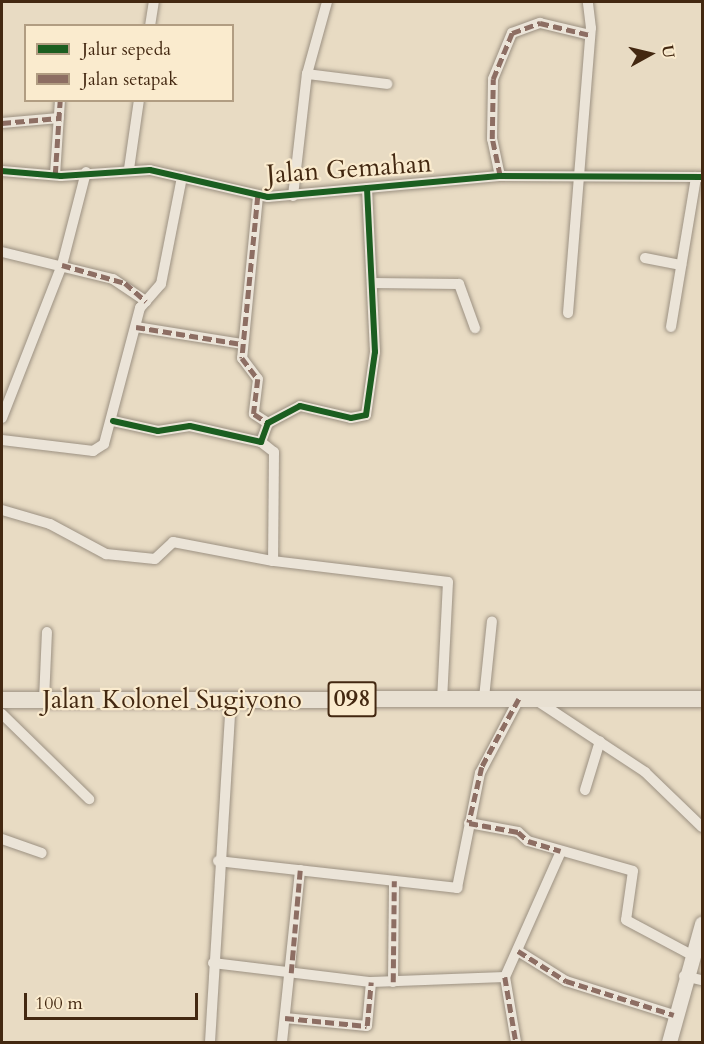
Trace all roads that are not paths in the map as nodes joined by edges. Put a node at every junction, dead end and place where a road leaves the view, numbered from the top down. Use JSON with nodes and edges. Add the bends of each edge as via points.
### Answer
{"nodes":[{"id":1,"x":154,"y":2,"type":"edge"},
{"id":2,"x":327,"y":2,"type":"edge"},
{"id":3,"x":588,"y":2,"type":"edge"},
{"id":4,"x":150,"y":24,"type":"edge"},
{"id":5,"x":591,"y":35,"type":"junction"},
{"id":6,"x":307,"y":74,"type":"junction"},
{"id":7,"x":387,"y":84,"type":"dead end"},
{"id":8,"x":60,"y":102,"type":"edge"},
{"id":9,"x":139,"y":102,"type":"edge"},
{"id":10,"x":59,"y":118,"type":"junction"},
{"id":11,"x":2,"y":123,"type":"edge"},
{"id":12,"x":129,"y":169,"type":"junction"},
{"id":13,"x":2,"y":171,"type":"edge"},
{"id":14,"x":86,"y":172,"type":"junction"},
{"id":15,"x":577,"y":174,"type":"junction"},
{"id":16,"x":55,"y":175,"type":"junction"},
{"id":17,"x":500,"y":176,"type":"junction"},
{"id":18,"x":182,"y":177,"type":"junction"},
{"id":19,"x":699,"y":177,"type":"edge"},
{"id":20,"x":367,"y":188,"type":"junction"},
{"id":21,"x":258,"y":196,"type":"junction"},
{"id":22,"x":293,"y":196,"type":"junction"},
{"id":23,"x":2,"y":252,"type":"edge"},
{"id":24,"x":645,"y":258,"type":"dead end"},
{"id":25,"x":62,"y":265,"type":"junction"},
{"id":26,"x":681,"y":265,"type":"junction"},
{"id":27,"x":372,"y":283,"type":"junction"},
{"id":28,"x":146,"y":301,"type":"junction"},
{"id":29,"x":568,"y":313,"type":"dead end"},
{"id":30,"x":136,"y":327,"type":"junction"},
{"id":31,"x":671,"y":327,"type":"dead end"},
{"id":32,"x":475,"y":328,"type":"dead end"},
{"id":33,"x":242,"y":344,"type":"junction"},
{"id":34,"x":2,"y":418,"type":"edge"},
{"id":35,"x":113,"y":421,"type":"junction"},
{"id":36,"x":268,"y":423,"type":"junction"},
{"id":37,"x":2,"y":440,"type":"edge"},
{"id":38,"x":261,"y":442,"type":"junction"},
{"id":39,"x":2,"y":510,"type":"edge"},
{"id":40,"x":273,"y":561,"type":"junction"},
{"id":41,"x":492,"y":621,"type":"dead end"},
{"id":42,"x":47,"y":632,"type":"dead end"},
{"id":43,"x":484,"y":698,"type":"junction"},
{"id":44,"x":231,"y":699,"type":"junction"},
{"id":45,"x":526,"y":699,"type":"junction"},
{"id":46,"x":702,"y":699,"type":"edge"},
{"id":47,"x":2,"y":700,"type":"edge"},
{"id":48,"x":44,"y":700,"type":"junction"},
{"id":49,"x":442,"y":700,"type":"junction"},
{"id":50,"x":2,"y":714,"type":"edge"},
{"id":51,"x":600,"y":741,"type":"junction"},
{"id":52,"x":585,"y":790,"type":"dead end"},
{"id":53,"x":89,"y":799,"type":"dead end"},
{"id":54,"x":469,"y":823,"type":"junction"},
{"id":55,"x":702,"y":827,"type":"edge"},
{"id":56,"x":2,"y":839,"type":"edge"},
{"id":57,"x":561,"y":851,"type":"junction"},
{"id":58,"x":42,"y":853,"type":"dead end"},
{"id":59,"x":218,"y":861,"type":"junction"},
{"id":60,"x":300,"y":870,"type":"junction"},
{"id":61,"x":394,"y":881,"type":"junction"},
{"id":62,"x":702,"y":924,"type":"edge"},
{"id":63,"x":518,"y":951,"type":"junction"},
{"id":64,"x":690,"y":954,"type":"junction"},
{"id":65,"x":213,"y":963,"type":"junction"},
{"id":66,"x":291,"y":973,"type":"junction"},
{"id":67,"x":684,"y":976,"type":"junction"},
{"id":68,"x":506,"y":977,"type":"junction"},
{"id":69,"x":702,"y":980,"type":"edge"},
{"id":70,"x":371,"y":982,"type":"junction"},
{"id":71,"x":393,"y":982,"type":"junction"},
{"id":72,"x":675,"y":1015,"type":"junction"},
{"id":73,"x":285,"y":1018,"type":"junction"},
{"id":74,"x":210,"y":1042,"type":"edge"},
{"id":75,"x":282,"y":1042,"type":"edge"},
{"id":76,"x":516,"y":1042,"type":"edge"},
{"id":77,"x":669,"y":1042,"type":"edge"}],
"edges":[{"from":1,"to":4,"type":"street"},
{"from":2,"to":6,"type":"street"},
{"from":3,"to":5,"type":"street"},
{"from":5,"to":15,"type":"street"},
{"from":5,"to":17,"type":"street","via":[[540,23],[512,33],[494,79],[492,139]]},
{"from":6,"to":7,"type":"street"},
{"from":6,"to":22,"type":"street"},
{"from":8,"to":10,"type":"street"},
{"from":9,"to":12,"type":"street"},
{"from":10,"to":11,"type":"street"},
{"from":10,"to":16,"type":"street"},
{"from":12,"to":14,"type":"street","name":"Jalan Gemahan"},
{"from":12,"to":18,"type":"street","name":"Jalan Gemahan"},
{"from":13,"to":16,"type":"street","name":"Jalan Gemahan"},
{"from":14,"to":16,"type":"street","name":"Jalan Gemahan"},
{"from":14,"to":25,"type":"street"},
{"from":15,"to":17,"type":"street","name":"Jalan Gemahan"},
{"from":15,"to":19,"type":"street","name":"Jalan Gemahan"},
{"from":15,"to":29,"type":"street"},
{"from":17,"to":20,"type":"street","name":"Jalan Gemahan"},
{"from":18,"to":21,"type":"street","name":"Jalan Gemahan"},
{"from":18,"to":28,"type":"street","via":[[163,277],[158,293]]},
{"from":19,"to":26,"type":"street"},
{"from":20,"to":22,"type":"street","name":"Jalan Gemahan"},
{"from":20,"to":27,"type":"street"},
{"from":21,"to":22,"type":"street","name":"Jalan Gemahan"},
{"from":21,"to":33,"type":"street"},
{"from":23,"to":25,"type":"street"},
{"from":24,"to":26,"type":"street"},
{"from":25,"to":28,"type":"street","via":[[125,283]]},
{"from":25,"to":34,"type":"street"},
{"from":26,"to":31,"type":"street"},
{"from":27,"to":32,"type":"street","via":[[459,284]]},
{"from":27,"to":36,"type":"street","via":[[375,371],[366,415],[351,418],[300,406]]},
{"from":28,"to":30,"type":"street"},
{"from":30,"to":33,"type":"street"},
{"from":30,"to":35,"type":"street"},
{"from":33,"to":36,"type":"street","via":[[245,369],[258,379],[254,414]]},
{"from":35,"to":37,"type":"street","via":[[104,444],[93,451]]},
{"from":35,"to":38,"type":"street","via":[[158,431],[189,426]]},
{"from":36,"to":38,"type":"street"},
{"from":38,"to":40,"type":"street","via":[[274,452]]},
{"from":39,"to":40,"type":"street","via":[[50,524],[106,554],[155,559],[164,544],[172,542]]},
{"from":40,"to":49,"type":"street","via":[[450,584]]},
{"from":41,"to":43,"type":"street"},
{"from":42,"to":48,"type":"street"},
{"from":43,"to":45,"type":"main road","name":"Jalan Kolonel Sugiyono","number":"098"},
{"from":43,"to":49,"type":"main road","name":"Jalan Kolonel Sugiyono","number":"098"},
{"from":44,"to":48,"type":"main road","name":"Jalan Kolonel Sugiyono","number":"098"},
{"from":44,"to":49,"type":"main road","name":"Jalan Kolonel Sugiyono","number":"098"},
{"from":44,"to":59,"type":"street"},
{"from":45,"to":46,"type":"main road","name":"Jalan Kolonel Sugiyono","number":"098"},
{"from":45,"to":51,"type":"street"},
{"from":45,"to":54,"type":"street","via":[[482,767]]},
{"from":47,"to":48,"type":"main road","name":"Jalan Kolonel Sugiyono","number":"098"},
{"from":50,"to":53,"type":"street"},
{"from":51,"to":52,"type":"street"},
{"from":51,"to":55,"type":"street","via":[[645,772]]},
{"from":54,"to":57,"type":"street","via":[[518,832],[528,842]]},
{"from":54,"to":61,"type":"street","via":[[461,886]]},
{"from":56,"to":58,"type":"street"},
{"from":57,"to":63,"type":"street"},
{"from":57,"to":64,"type":"street","via":[[633,872],[626,920]]},
{"from":59,"to":60,"type":"street"},
{"from":59,"to":65,"type":"street"},
{"from":60,"to":61,"type":"street"},
{"from":60,"to":66,"type":"street"},
{"from":61,"to":71,"type":"street"},
{"from":62,"to":64,"type":"main road"},
{"from":63,"to":68,"type":"street"},
{"from":63,"to":72,"type":"street","via":[[566,981]]},
{"from":64,"to":67,"type":"main road"},
{"from":65,"to":66,"type":"street"},
{"from":65,"to":74,"type":"street"},
{"from":66,"to":70,"type":"street"},
{"from":66,"to":73,"type":"street"},
{"from":67,"to":69,"type":"street"},
{"from":67,"to":72,"type":"main road"},
{"from":68,"to":71,"type":"street"},
{"from":68,"to":76,"type":"street"},
{"from":70,"to":71,"type":"street"},
{"from":70,"to":73,"type":"street","via":[[367,1026]]},
{"from":72,"to":77,"type":"main road"},
{"from":73,"to":75,"type":"street"}]}
